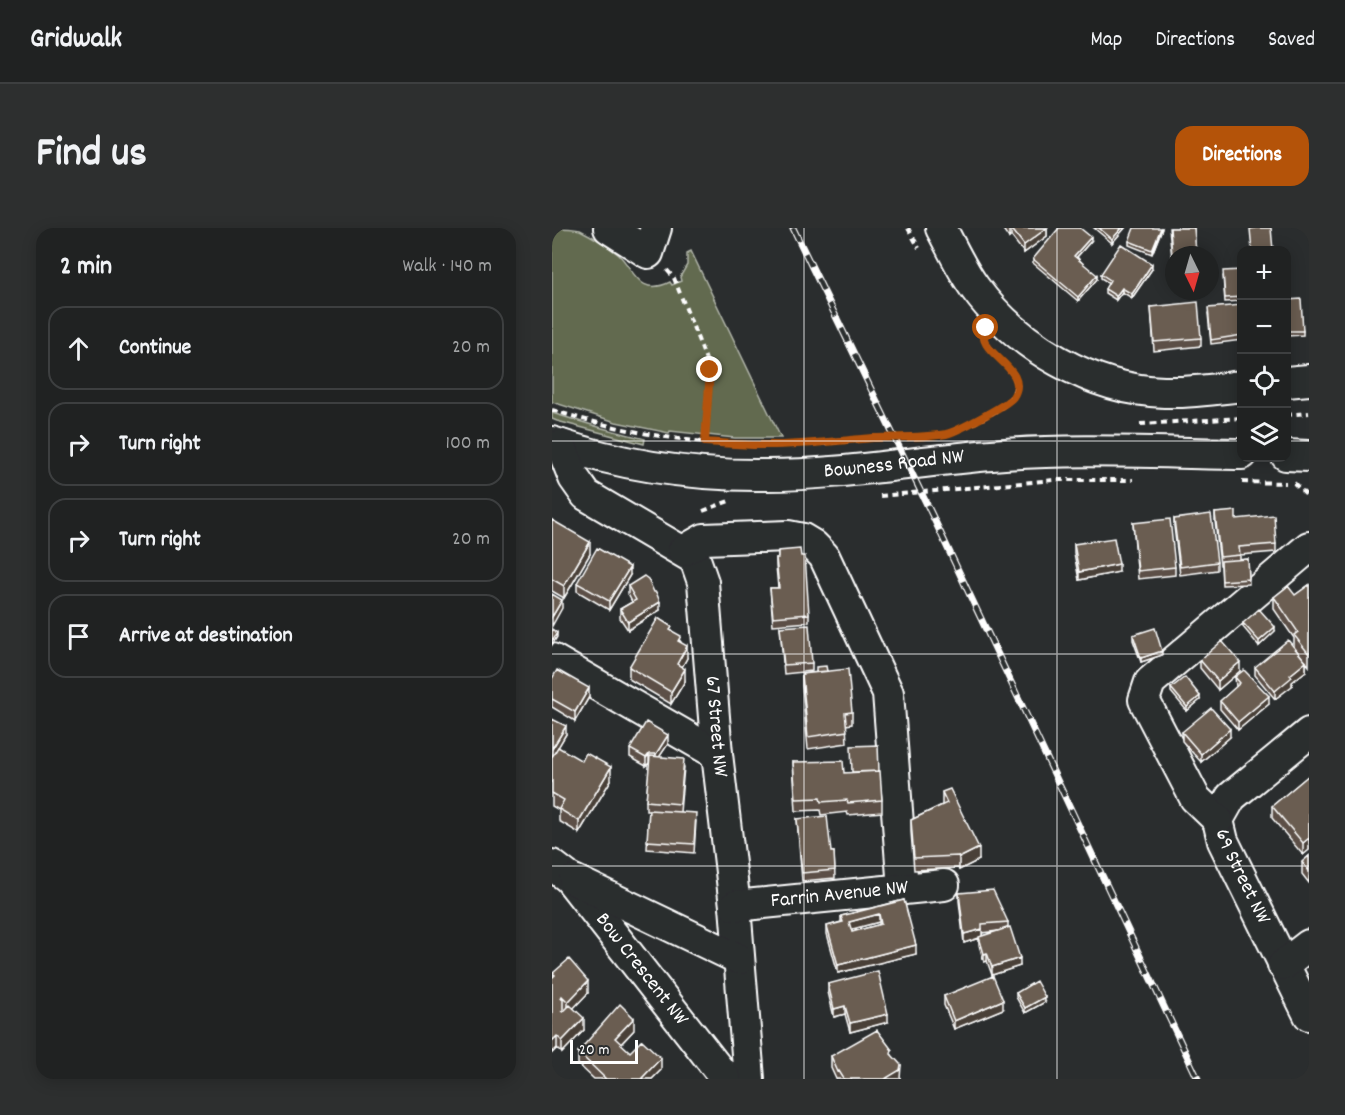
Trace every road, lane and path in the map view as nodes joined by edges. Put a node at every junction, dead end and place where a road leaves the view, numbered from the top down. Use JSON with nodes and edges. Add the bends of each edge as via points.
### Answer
{"nodes":[{"id":1,"x":609,"y":228,"type":"edge"},
{"id":2,"x":941,"y":228,"type":"edge"},
{"id":3,"x":652,"y":241,"type":"edge"},
{"id":4,"x":674,"y":276,"type":"dead end"},
{"id":5,"x":999,"y":316,"type":"junction"},
{"id":6,"x":1309,"y":380,"type":"edge"},
{"id":7,"x":1291,"y":382,"type":"edge"},
{"id":8,"x":1237,"y":387,"type":"edge"},
{"id":9,"x":552,"y":410,"type":"edge"},
{"id":10,"x":1309,"y":413,"type":"edge"},
{"id":11,"x":1291,"y":415,"type":"edge"},
{"id":12,"x":1237,"y":418,"type":"edge"},
{"id":13,"x":1135,"y":424,"type":"dead end"},
{"id":14,"x":960,"y":433,"type":"dead end"},
{"id":15,"x":902,"y":436,"type":"dead end"},
{"id":16,"x":705,"y":442,"type":"junction"},
{"id":17,"x":556,"y":443,"type":"edge"},
{"id":18,"x":1291,"y":455,"type":"edge"},
{"id":19,"x":1309,"y":456,"type":"edge"},
{"id":20,"x":1240,"y":468,"type":"edge"},
{"id":21,"x":1136,"y":480,"type":"dead end"},
{"id":22,"x":878,"y":496,"type":"dead end"},
{"id":23,"x":1309,"y":498,"type":"edge"},
{"id":24,"x":716,"y":501,"type":"dead end"},
{"id":25,"x":732,"y":501,"type":"dead end"},
{"id":26,"x":1309,"y":547,"type":"edge"},
{"id":27,"x":682,"y":551,"type":"junction"},
{"id":28,"x":552,"y":659,"type":"edge"},
{"id":29,"x":1309,"y":733,"type":"edge"},
{"id":30,"x":717,"y":754,"type":"junction"},
{"id":31,"x":1218,"y":820,"type":"junction"},
{"id":32,"x":560,"y":872,"type":"edge"},
{"id":33,"x":944,"y":885,"type":"dead end"},
{"id":34,"x":903,"y":889,"type":"junction"},
{"id":35,"x":735,"y":906,"type":"junction"},
{"id":36,"x":1309,"y":945,"type":"edge"},
{"id":37,"x":739,"y":960,"type":"junction"},
{"id":38,"x":1283,"y":965,"type":"junction"},
{"id":39,"x":1309,"y":1015,"type":"edge"},
{"id":40,"x":726,"y":1079,"type":"edge"},
{"id":41,"x":749,"y":1079,"type":"edge"}],
"edges":[{"from":1,"to":3,"type":"street"},
{"from":2,"to":5,"type":"street","via":[[968,278]]},
{"from":4,"to":16,"type":"path","via":[[710,370]]},
{"from":5,"to":8,"type":"street","via":[[1025,339],[1067,364],[1114,384],[1187,392]]},
{"from":5,"to":14,"type":"path","via":[[985,330],[983,338],[1013,374],[1015,394],[998,409],[949,434]]},
{"from":6,"to":7,"type":"street"},
{"from":9,"to":16,"type":"path","via":[[639,434]]},
{"from":10,"to":11,"type":"path"},
{"from":12,"to":13,"type":"path"},
{"from":15,"to":16,"type":"path","via":[[761,445]]},
{"from":17,"to":20,"type":"street","name":"Bowness Road NW","via":[[642,465],[725,474],[808,474],[994,455],[1083,451]]},
{"from":17,"to":27,"type":"street","name":"67 Street NW","via":[[586,495]]},
{"from":18,"to":19,"type":"street"},
{"from":20,"to":23,"type":"path","via":[[1294,483]]},
{"from":21,"to":22,"type":"path","via":[[1054,480]]},
{"from":24,"to":25,"type":"path"},
{"from":26,"to":31,"type":"street","via":[[1150,682],[1144,700],[1195,798]]},
{"from":27,"to":30,"type":"street","name":"67 Street NW","via":[[695,559],[703,582]]},
{"from":27,"to":34,"type":"street","via":[[704,539],[788,536],[803,539],[824,556],[888,693]]},
{"from":28,"to":30,"type":"street"},
{"from":29,"to":31,"type":"street","name":"69 Street NW","via":[[1231,797]]},
{"from":30,"to":35,"type":"street","name":"67 Street NW"},
{"from":31,"to":38,"type":"street","name":"69 Street NW","via":[[1223,841]]},
{"from":32,"to":37,"type":"street"},
{"from":32,"to":40,"type":"street","name":"Bow Crescent NW"},
{"from":33,"to":34,"type":"street","name":"Farrin Avenue NW"},
{"from":34,"to":35,"type":"street","name":"Farrin Avenue NW"},
{"from":35,"to":37,"type":"street","name":"67 Street NW"},
{"from":36,"to":38,"type":"street"},
{"from":37,"to":41,"type":"street","name":"67 Street NW"},
{"from":38,"to":39,"type":"street","name":"69 Street NW"}]}
